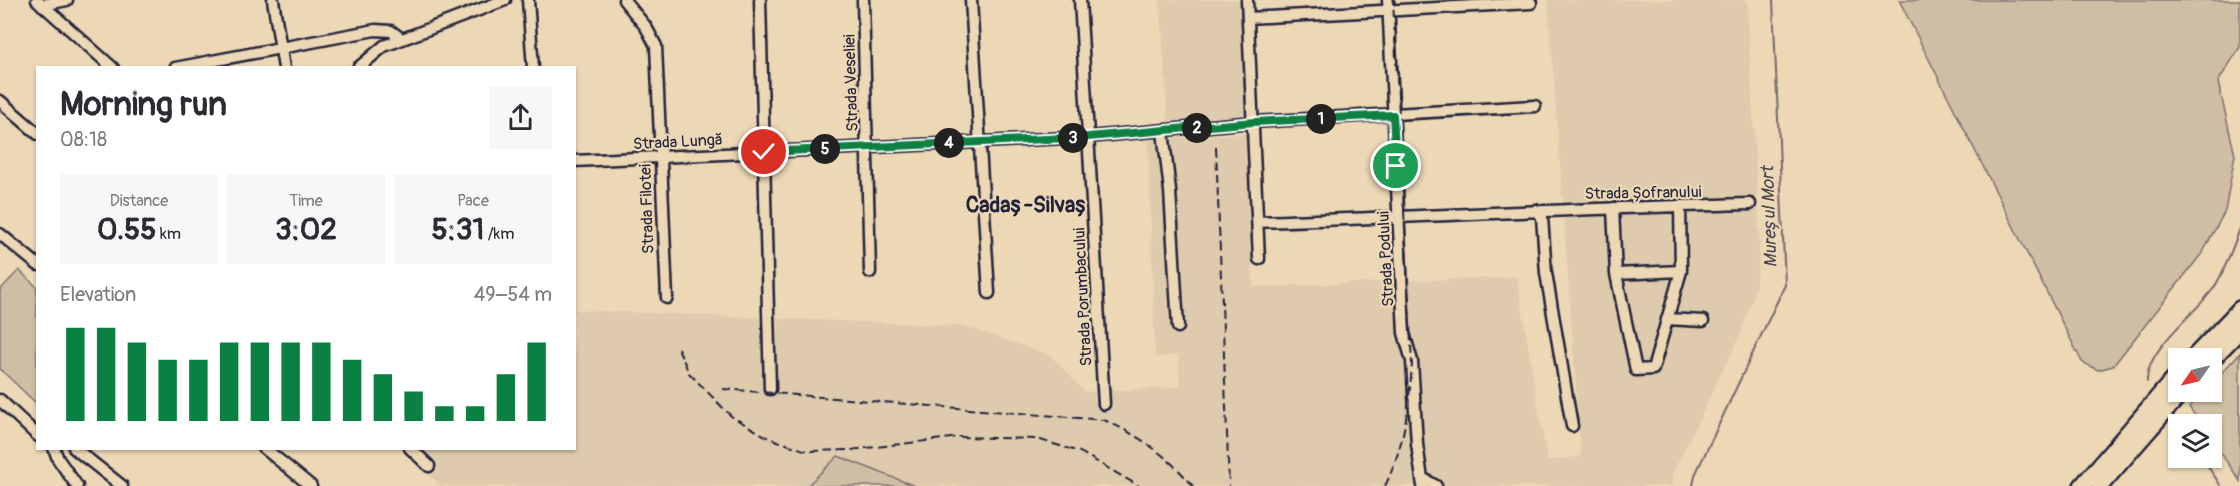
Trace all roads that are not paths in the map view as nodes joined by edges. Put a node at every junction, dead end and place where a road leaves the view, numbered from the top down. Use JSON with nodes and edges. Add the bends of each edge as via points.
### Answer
{"nodes":[{"id":1,"x":67,"y":0,"type":"edge"},
{"id":2,"x":273,"y":0,"type":"edge"},
{"id":3,"x":505,"y":0,"type":"edge"},
{"id":4,"x":528,"y":0,"type":"edge"},
{"id":5,"x":624,"y":0,"type":"edge"},
{"id":6,"x":760,"y":0,"type":"edge"},
{"id":7,"x":863,"y":0,"type":"edge"},
{"id":8,"x":971,"y":0,"type":"edge"},
{"id":9,"x":1247,"y":0,"type":"edge"},
{"id":10,"x":40,"y":2,"type":"edge"},
{"id":11,"x":1531,"y":3,"type":"dead end"},
{"id":12,"x":1080,"y":5,"type":"edge"},
{"id":13,"x":1388,"y":6,"type":"edge"},
{"id":14,"x":1248,"y":18,"type":"junction"},
{"id":15,"x":402,"y":39,"type":"junction"},
{"id":16,"x":281,"y":48,"type":"junction"},
{"id":17,"x":111,"y":66,"type":"edge"},
{"id":18,"x":186,"y":66,"type":"edge"},
{"id":19,"x":284,"y":66,"type":"edge"},
{"id":20,"x":360,"y":66,"type":"edge"},
{"id":21,"x":533,"y":66,"type":"edge"},
{"id":22,"x":0,"y":101,"type":"edge"},
{"id":23,"x":1535,"y":106,"type":"dead end"},
{"id":24,"x":1393,"y":115,"type":"junction"},
{"id":25,"x":1254,"y":122,"type":"junction"},
{"id":26,"x":1163,"y":131,"type":"junction"},
{"id":27,"x":36,"y":132,"type":"edge"},
{"id":28,"x":1088,"y":137,"type":"junction"},
{"id":29,"x":980,"y":141,"type":"junction"},
{"id":30,"x":867,"y":148,"type":"junction"},
{"id":31,"x":764,"y":152,"type":"junction"},
{"id":32,"x":659,"y":157,"type":"junction"},
{"id":33,"x":576,"y":161,"type":"edge"},
{"id":34,"x":1750,"y":204,"type":"dead end"},
{"id":35,"x":1680,"y":206,"type":"junction"},
{"id":36,"x":1613,"y":208,"type":"junction"},
{"id":37,"x":1536,"y":210,"type":"junction"},
{"id":38,"x":1398,"y":218,"type":"junction"},
{"id":39,"x":1258,"y":222,"type":"junction"},
{"id":40,"x":0,"y":234,"type":"edge"},
{"id":41,"x":1259,"y":259,"type":"dead end"},
{"id":42,"x":36,"y":263,"type":"edge"},
{"id":43,"x":1681,"y":271,"type":"junction"},
{"id":44,"x":870,"y":272,"type":"dead end"},
{"id":45,"x":1616,"y":274,"type":"junction"},
{"id":46,"x":989,"y":293,"type":"dead end"},
{"id":47,"x":667,"y":298,"type":"dead end"},
{"id":48,"x":2240,"y":309,"type":"edge"},
{"id":49,"x":1667,"y":319,"type":"junction"},
{"id":50,"x":1703,"y":321,"type":"dead end"},
{"id":51,"x":1178,"y":327,"type":"dead end"},
{"id":52,"x":2240,"y":330,"type":"edge"},
{"id":53,"x":2203,"y":348,"type":"edge"},
{"id":54,"x":2222,"y":349,"type":"edge"},
{"id":55,"x":2168,"y":386,"type":"edge"},
{"id":56,"x":770,"y":389,"type":"dead end"},
{"id":57,"x":0,"y":399,"type":"edge"},
{"id":58,"x":2173,"y":402,"type":"edge"},
{"id":59,"x":1104,"y":404,"type":"dead end"},
{"id":60,"x":1572,"y":426,"type":"dead end"},
{"id":61,"x":36,"y":434,"type":"edge"},
{"id":62,"x":55,"y":450,"type":"edge"},
{"id":63,"x":77,"y":450,"type":"edge"},
{"id":64,"x":266,"y":450,"type":"edge"},
{"id":65,"x":412,"y":450,"type":"edge"},
{"id":66,"x":429,"y":466,"type":"dead end"},
{"id":67,"x":1423,"y":482,"type":"edge"},
{"id":68,"x":76,"y":486,"type":"edge"},
{"id":69,"x":122,"y":486,"type":"edge"},
{"id":70,"x":311,"y":486,"type":"edge"},
{"id":71,"x":1436,"y":486,"type":"edge"},
{"id":72,"x":2082,"y":486,"type":"edge"},
{"id":73,"x":2100,"y":486,"type":"edge"}],
"edges":[{"from":1,"to":10,"type":"street"},
{"from":2,"to":16,"type":"street"},
{"from":3,"to":15,"type":"street"},
{"from":4,"to":21,"type":"street"},
{"from":5,"to":32,"type":"street","name":"Strada Filotei","via":[[656,46]]},
{"from":6,"to":31,"type":"street"},
{"from":7,"to":30,"type":"street","name":"Strada Veseliei"},
{"from":8,"to":29,"type":"street"},
{"from":9,"to":14,"type":"street"},
{"from":10,"to":17,"type":"street"},
{"from":11,"to":13,"type":"street"},
{"from":12,"to":28,"type":"street","name":"Strada Porumbacului"},
{"from":13,"to":14,"type":"street"},
{"from":13,"to":24,"type":"street","name":"Strada Podului"},
{"from":14,"to":25,"type":"street"},
{"from":15,"to":16,"type":"street","via":[[391,31],[375,30]]},
{"from":15,"to":20,"type":"street","via":[[376,51]]},
{"from":16,"to":18,"type":"street"},
{"from":16,"to":19,"type":"street"},
{"from":22,"to":27,"type":"street"},
{"from":23,"to":24,"type":"street","name":"Strada Lungă"},
{"from":24,"to":25,"type":"street","name":"Strada Lungă"},
{"from":24,"to":38,"type":"street","name":"Strada Podului"},
{"from":25,"to":26,"type":"street","name":"Strada Lungă"},
{"from":25,"to":39,"type":"street"},
{"from":26,"to":28,"type":"street","name":"Strada Lungă"},
{"from":26,"to":51,"type":"street"},
{"from":28,"to":29,"type":"street","name":"Strada Lungă"},
{"from":28,"to":59,"type":"street","name":"Strada Porumbacului"},
{"from":29,"to":30,"type":"street","name":"Strada Lungă"},
{"from":29,"to":46,"type":"street"},
{"from":30,"to":31,"type":"street","name":"Strada Lungă"},
{"from":30,"to":44,"type":"street","name":"Strada Veseliei"},
{"from":31,"to":32,"type":"street","name":"Strada Lungă"},
{"from":31,"to":56,"type":"street"},
{"from":32,"to":33,"type":"street","name":"Strada Lungă"},
{"from":32,"to":47,"type":"street","name":"Strada Filotei"},
{"from":34,"to":35,"type":"street","name":"Strada Șofranului"},
{"from":35,"to":36,"type":"street","name":"Strada Șofranului"},
{"from":35,"to":43,"type":"street"},
{"from":36,"to":37,"type":"street","name":"Strada Șofranului"},
{"from":36,"to":45,"type":"street"},
{"from":37,"to":38,"type":"street","name":"Strada Șofranului"},
{"from":37,"to":60,"type":"street","via":[[1542,217],[1546,273]]},
{"from":38,"to":39,"type":"street","name":"Strada Șofranului"},
{"from":38,"to":67,"type":"street","name":"Strada Podului","via":[[1404,333],[1412,361],[1415,428]]},
{"from":39,"to":41,"type":"street"},
{"from":40,"to":42,"type":"street"},
{"from":43,"to":45,"type":"street"},
{"from":43,"to":49,"type":"street"},
{"from":45,"to":49,"type":"street","via":[[1636,369],[1653,369]]},
{"from":48,"to":53,"type":"highway"},
{"from":49,"to":50,"type":"street"},
{"from":52,"to":54,"type":"highway"},
{"from":55,"to":72,"type":"highway"},
{"from":57,"to":61,"type":"street"},
{"from":58,"to":73,"type":"highway"},
{"from":62,"to":68,"type":"street"},
{"from":63,"to":69,"type":"street"},
{"from":64,"to":70,"type":"street"},
{"from":65,"to":66,"type":"street"},
{"from":67,"to":71,"type":"street"}]}
